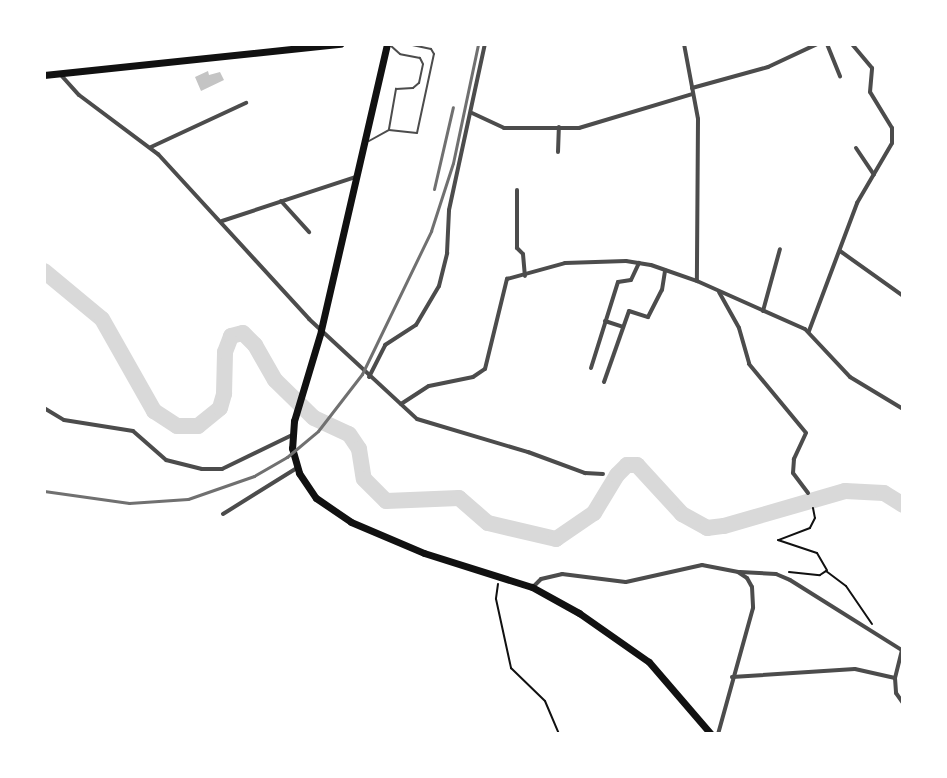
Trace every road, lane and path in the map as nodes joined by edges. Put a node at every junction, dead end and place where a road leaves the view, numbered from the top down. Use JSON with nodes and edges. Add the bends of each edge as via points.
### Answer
{"nodes":[{"id":1,"x":340,"y":44,"type":"edge"},
{"id":2,"x":387,"y":44,"type":"edge"},
{"id":3,"x":408,"y":44,"type":"edge"},
{"id":4,"x":485,"y":44,"type":"edge"},
{"id":5,"x":684,"y":44,"type":"edge"},
{"id":6,"x":817,"y":44,"type":"edge"},
{"id":7,"x":827,"y":44,"type":"edge"},
{"id":8,"x":852,"y":44,"type":"edge"},
{"id":9,"x":60,"y":73,"type":"junction"},
{"id":10,"x":44,"y":75,"type":"edge"},
{"id":11,"x":840,"y":76,"type":"dead end"},
{"id":12,"x":692,"y":91,"type":"junction"},
{"id":13,"x":246,"y":103,"type":"dead end"},
{"id":14,"x":472,"y":113,"type":"junction"},
{"id":15,"x":559,"y":127,"type":"junction"},
{"id":16,"x":389,"y":130,"type":"junction"},
{"id":17,"x":364,"y":144,"type":"junction"},
{"id":18,"x":151,"y":147,"type":"junction"},
{"id":19,"x":856,"y":148,"type":"dead end"},
{"id":20,"x":558,"y":152,"type":"dead end"},
{"id":21,"x":874,"y":175,"type":"junction"},
{"id":22,"x":356,"y":177,"type":"junction"},
{"id":23,"x":517,"y":190,"type":"dead end"},
{"id":24,"x":281,"y":201,"type":"junction"},
{"id":25,"x":222,"y":221,"type":"junction"},
{"id":26,"x":309,"y":232,"type":"dead end"},
{"id":27,"x":780,"y":249,"type":"dead end"},
{"id":28,"x":840,"y":251,"type":"junction"},
{"id":29,"x":639,"y":263,"type":"junction"},
{"id":30,"x":665,"y":270,"type":"junction"},
{"id":31,"x":525,"y":276,"type":"junction"},
{"id":32,"x":697,"y":281,"type":"junction"},
{"id":33,"x":719,"y":291,"type":"junction"},
{"id":34,"x":903,"y":296,"type":"edge"},
{"id":35,"x":763,"y":311,"type":"junction"},
{"id":36,"x":605,"y":321,"type":"junction"},
{"id":37,"x":623,"y":327,"type":"junction"},
{"id":38,"x":321,"y":331,"type":"junction"},
{"id":39,"x":809,"y":331,"type":"junction"},
{"id":40,"x":591,"y":368,"type":"dead end"},
{"id":41,"x":369,"y":377,"type":"junction"},
{"id":42,"x":604,"y":382,"type":"dead end"},
{"id":43,"x":400,"y":404,"type":"junction"},
{"id":44,"x":44,"y":408,"type":"edge"},
{"id":45,"x":903,"y":409,"type":"edge"},
{"id":46,"x":292,"y":435,"type":"junction"},
{"id":47,"x":297,"y":468,"type":"junction"},
{"id":48,"x":603,"y":474,"type":"dead end"},
{"id":49,"x":808,"y":493,"type":"dead end"},
{"id":50,"x":813,"y":508,"type":"dead end"},
{"id":51,"x":223,"y":514,"type":"dead end"},
{"id":52,"x":826,"y":571,"type":"junction"},
{"id":53,"x":738,"y":572,"type":"junction"},
{"id":54,"x":776,"y":574,"type":"junction"},
{"id":55,"x":532,"y":587,"type":"junction"},
{"id":56,"x":495,"y":591,"type":"dead end"},
{"id":57,"x":877,"y":633,"type":"junction"},
{"id":58,"x":902,"y":650,"type":"edge"},
{"id":59,"x":732,"y":677,"type":"junction"},
{"id":60,"x":895,"y":678,"type":"junction"},
{"id":61,"x":903,"y":703,"type":"edge"},
{"id":62,"x":559,"y":734,"type":"edge"},
{"id":63,"x":711,"y":734,"type":"edge"},
{"id":64,"x":718,"y":734,"type":"edge"}],
"edges":[{"from":1,"to":9,"type":"main road"},
{"from":2,"to":16,"type":"lane","via":[[423,64],[419,83],[396,89]]},
{"from":2,"to":17,"type":"main road"},
{"from":3,"to":16,"type":"lane","via":[[434,54],[417,133]]},
{"from":4,"to":14,"type":"street"},
{"from":5,"to":12,"type":"street"},
{"from":6,"to":12,"type":"street","via":[[768,67]]},
{"from":7,"to":11,"type":"street"},
{"from":8,"to":21,"type":"street","via":[[872,68],[870,92],[893,135]]},
{"from":9,"to":10,"type":"main road"},
{"from":9,"to":18,"type":"street","via":[[79,95]]},
{"from":12,"to":15,"type":"street","via":[[579,128]]},
{"from":12,"to":32,"type":"street","via":[[698,119]]},
{"from":13,"to":18,"type":"street"},
{"from":14,"to":15,"type":"street","via":[[504,128]]},
{"from":14,"to":41,"type":"street","via":[[449,210],[439,286],[416,325],[385,345]]},
{"from":15,"to":20,"type":"street"},
{"from":16,"to":17,"type":"lane"},
{"from":17,"to":22,"type":"main road"},
{"from":18,"to":25,"type":"street"},
{"from":19,"to":21,"type":"street"},
{"from":21,"to":28,"type":"street","via":[[857,203]]},
{"from":22,"to":24,"type":"street"},
{"from":22,"to":38,"type":"main road"},
{"from":23,"to":31,"type":"street","via":[[517,248],[523,254]]},
{"from":24,"to":25,"type":"street"},
{"from":24,"to":26,"type":"street"},
{"from":25,"to":38,"type":"street"},
{"from":27,"to":35,"type":"street"},
{"from":28,"to":34,"type":"street"},
{"from":28,"to":39,"type":"street"},
{"from":29,"to":30,"type":"street"},
{"from":29,"to":31,"type":"street","via":[[565,263]]},
{"from":29,"to":36,"type":"street","via":[[631,280],[618,282]]},
{"from":30,"to":32,"type":"street"},
{"from":30,"to":37,"type":"street","via":[[648,317],[629,311]]},
{"from":31,"to":43,"type":"street","via":[[504,283],[487,365],[480,375],[429,386]]},
{"from":32,"to":33,"type":"street"},
{"from":33,"to":35,"type":"street"},
{"from":33,"to":49,"type":"street","via":[[739,328],[749,364],[806,433],[793,468]]},
{"from":35,"to":39,"type":"street"},
{"from":36,"to":37,"type":"street"},
{"from":36,"to":40,"type":"street"},
{"from":37,"to":42,"type":"street"},
{"from":38,"to":41,"type":"street"},
{"from":38,"to":46,"type":"main road"},
{"from":39,"to":45,"type":"street","via":[[850,377]]},
{"from":41,"to":43,"type":"street"},
{"from":43,"to":48,"type":"street","via":[[424,424]]},
{"from":44,"to":46,"type":"street","via":[[64,420],[133,431],[166,460],[202,469],[231,465]]},
{"from":46,"to":47,"type":"main road"},
{"from":47,"to":51,"type":"street"},
{"from":47,"to":55,"type":"main road","via":[[316,498],[351,522],[424,553]]},
{"from":50,"to":52,"type":"path","via":[[810,528],[778,540],[817,553]]},
{"from":52,"to":54,"type":"path"},
{"from":52,"to":57,"type":"path","via":[[846,586]]},
{"from":53,"to":54,"type":"street"},
{"from":53,"to":55,"type":"street","via":[[702,565],[626,582],[562,574]]},
{"from":53,"to":59,"type":"street","via":[[747,578],[754,596]]},
{"from":54,"to":57,"type":"street"},
{"from":55,"to":63,"type":"main road","via":[[635,651]]},
{"from":56,"to":62,"type":"path","via":[[511,668],[545,701]]},
{"from":57,"to":58,"type":"street"},
{"from":58,"to":60,"type":"street"},
{"from":59,"to":60,"type":"street","via":[[855,669]]},
{"from":59,"to":64,"type":"street"},
{"from":60,"to":61,"type":"street"}]}
